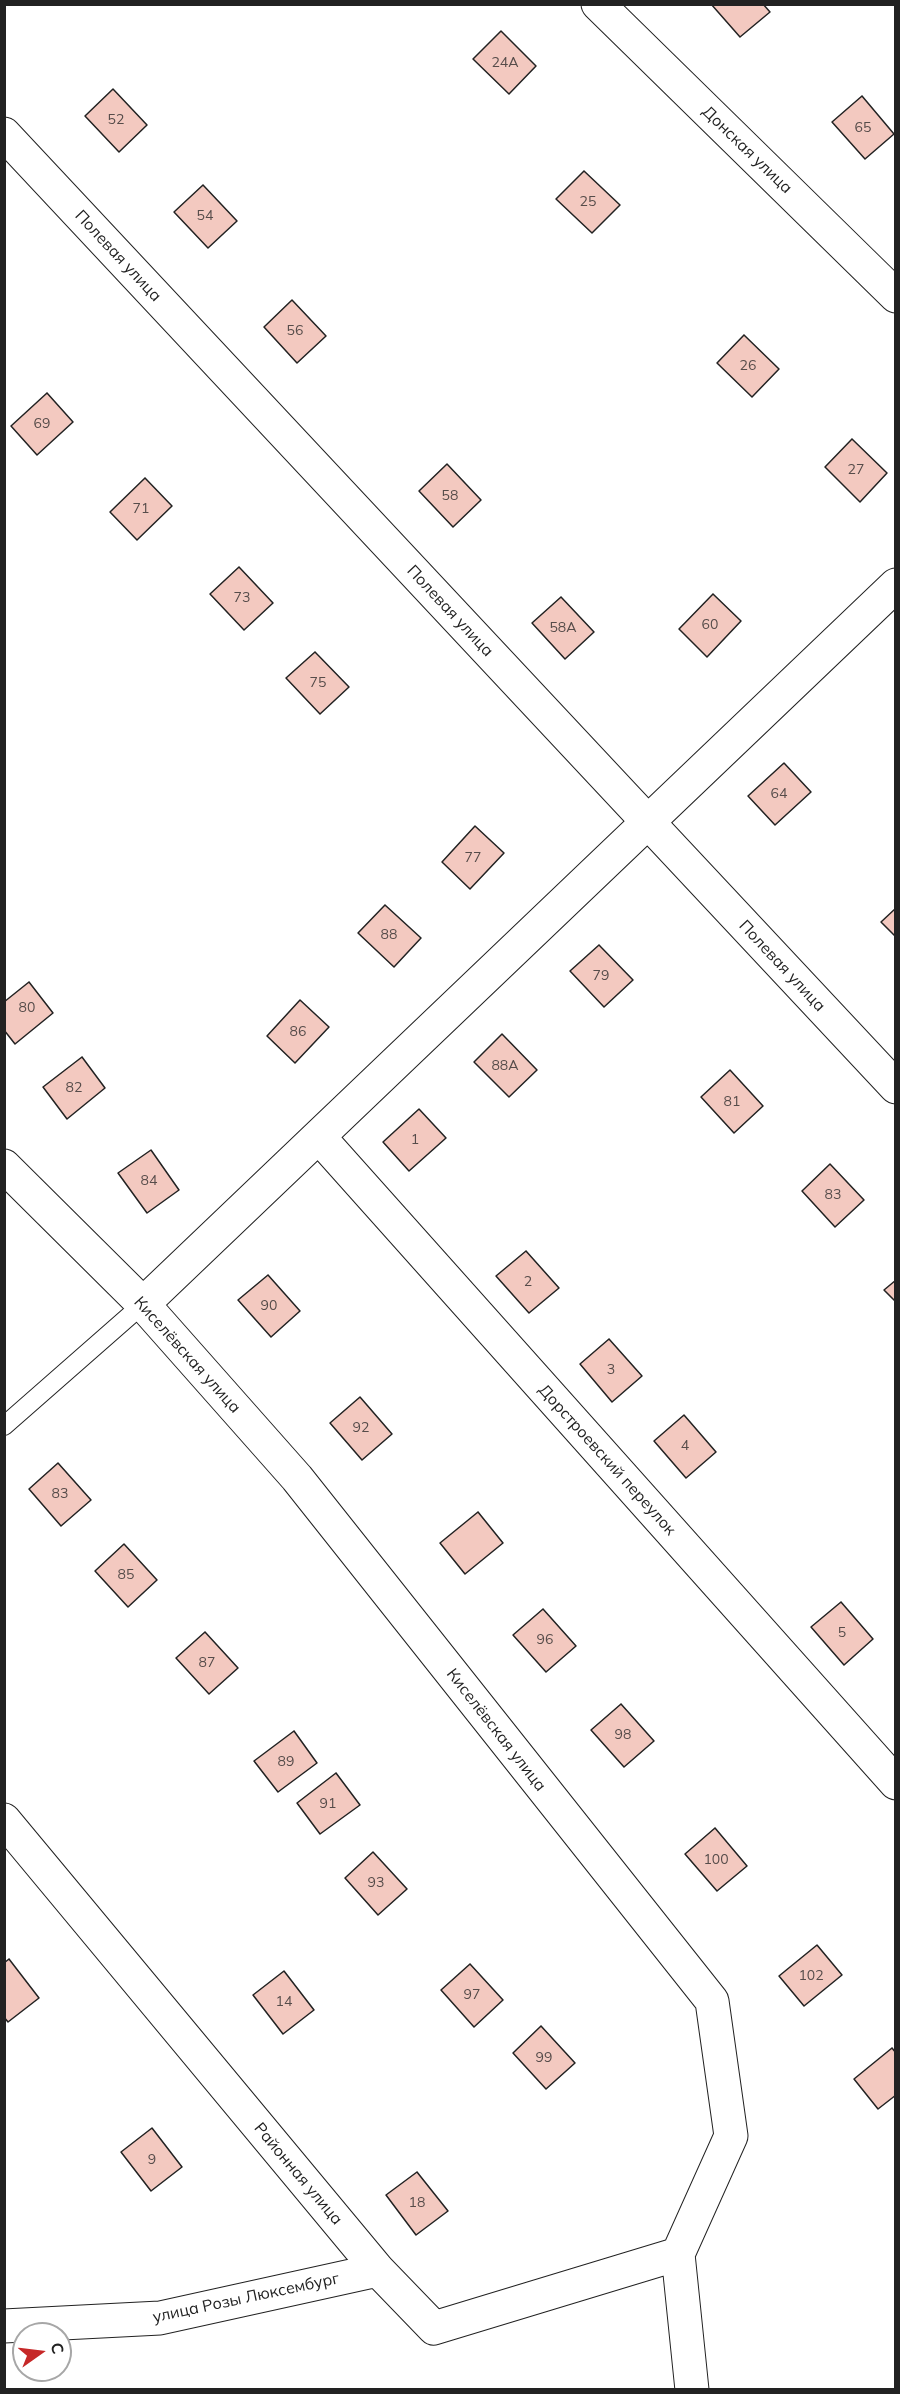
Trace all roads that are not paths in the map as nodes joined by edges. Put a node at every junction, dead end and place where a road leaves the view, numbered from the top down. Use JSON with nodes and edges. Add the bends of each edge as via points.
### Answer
{"nodes":[{"id":1,"x":598,"y":4,"type":"edge"},
{"id":2,"x":4,"y":134,"type":"edge"},
{"id":3,"x":896,"y":296,"type":"edge"},
{"id":4,"x":896,"y":585,"type":"edge"},
{"id":5,"x":647,"y":822,"type":"junction"},
{"id":6,"x":896,"y":1087,"type":"edge"},
{"id":7,"x":319,"y":1137,"type":"junction"},
{"id":8,"x":4,"y":1166,"type":"edge"},
{"id":9,"x":142,"y":1304,"type":"junction"},
{"id":10,"x":4,"y":1426,"type":"edge"},
{"id":11,"x":896,"y":1783,"type":"edge"},
{"id":12,"x":4,"y":1821,"type":"edge"},
{"id":13,"x":678,"y":2254,"type":"junction"},
{"id":14,"x":378,"y":2270,"type":"junction"},
{"id":15,"x":4,"y":2326,"type":"edge"},
{"id":16,"x":692,"y":2390,"type":"edge"}],
"edges":[{"from":1,"to":3,"type":"street","name":"Донская улица"},
{"from":2,"to":5,"type":"street","name":"Полевая улица"},
{"from":4,"to":5,"type":"street"},
{"from":5,"to":6,"type":"street","name":"Полевая улица"},
{"from":5,"to":7,"type":"street"},
{"from":7,"to":9,"type":"street"},
{"from":7,"to":11,"type":"street","name":"Дорстроевский переулок"},
{"from":8,"to":9,"type":"street","name":"Киселёвская улица"},
{"from":9,"to":10,"type":"lane"},
{"from":9,"to":13,"type":"street","name":"Киселёвская улица","via":[[297,1478],[712,2001],[731,2136]]},
{"from":12,"to":14,"type":"street","name":"Районная улица"},
{"from":13,"to":14,"type":"street","name":"Районная улица","via":[[434,2328]]},
{"from":13,"to":16,"type":"street"},
{"from":14,"to":15,"type":"street","name":"улица Розы Люксембург","via":[[160,2318]]}]}
